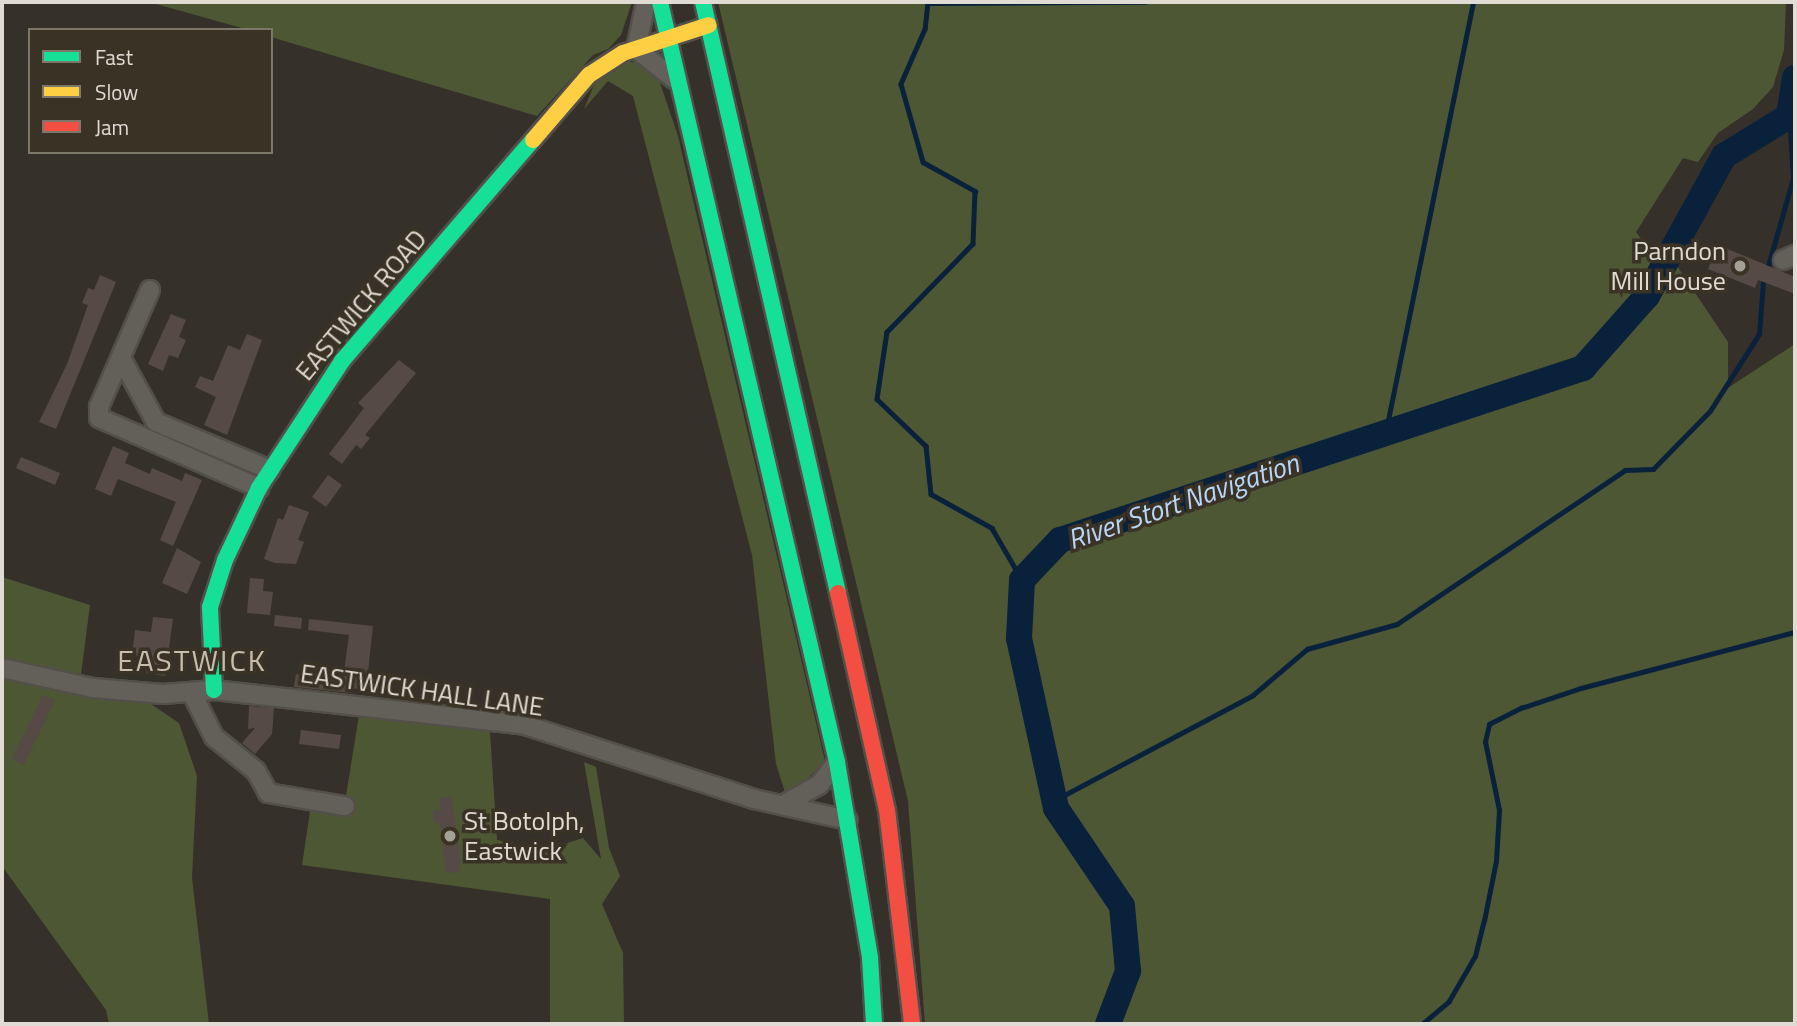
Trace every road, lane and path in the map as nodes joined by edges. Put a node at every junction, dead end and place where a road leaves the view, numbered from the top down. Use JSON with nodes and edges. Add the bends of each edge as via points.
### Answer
{"nodes":[{"id":1,"x":646,"y":2,"type":"edge"},
{"id":2,"x":660,"y":2,"type":"edge"},
{"id":3,"x":703,"y":2,"type":"edge"},
{"id":4,"x":709,"y":25,"type":"junction"},
{"id":5,"x":669,"y":38,"type":"junction"},
{"id":6,"x":636,"y":49,"type":"junction"},
{"id":7,"x":679,"y":83,"type":"junction"},
{"id":8,"x":150,"y":290,"type":"dead end"},
{"id":9,"x":121,"y":358,"type":"junction"},
{"id":10,"x":156,"y":422,"type":"junction"},
{"id":11,"x":147,"y":439,"type":"junction"},
{"id":12,"x":270,"y":470,"type":"junction"},
{"id":13,"x":259,"y":488,"type":"junction"},
{"id":14,"x":2,"y":668,"type":"edge"},
{"id":15,"x":214,"y":690,"type":"junction"},
{"id":16,"x":192,"y":693,"type":"junction"},
{"id":17,"x":837,"y":762,"type":"junction"},
{"id":18,"x":786,"y":803,"type":"junction"},
{"id":19,"x":345,"y":806,"type":"dead end"},
{"id":20,"x":848,"y":820,"type":"junction"},
{"id":21,"x":874,"y":1024,"type":"edge"},
{"id":22,"x":912,"y":1024,"type":"edge"}],
"edges":[{"from":1,"to":6,"type":"street"},
{"from":2,"to":5,"type":"main road"},
{"from":3,"to":4,"type":"main road"},
{"from":4,"to":5,"type":"main road","name":"EASTWICK ROAD"},
{"from":4,"to":22,"type":"main road","via":[[887,810]]},
{"from":5,"to":6,"type":"main road","name":"EASTWICK ROAD"},
{"from":5,"to":7,"type":"main road"},
{"from":6,"to":7,"type":"street"},
{"from":6,"to":12,"type":"main road","name":"EASTWICK ROAD","via":[[604,62],[589,75],[342,361]]},
{"from":7,"to":17,"type":"main road"},
{"from":8,"to":9,"type":"street"},
{"from":9,"to":10,"type":"street"},
{"from":9,"to":11,"type":"street","via":[[99,407],[99,418]]},
{"from":10,"to":11,"type":"street"},
{"from":10,"to":12,"type":"street"},
{"from":11,"to":13,"type":"street"},
{"from":12,"to":13,"type":"main road","name":"EASTWICK ROAD"},
{"from":13,"to":15,"type":"main road","name":"EASTWICK ROAD","via":[[225,560],[210,607]]},
{"from":14,"to":16,"type":"street","name":"EASTWICK HALL LANE","via":[[93,688]]},
{"from":15,"to":16,"type":"street","name":"EASTWICK HALL LANE"},
{"from":15,"to":18,"type":"street","name":"EASTWICK HALL LANE","via":[[525,725],[754,799]]},
{"from":16,"to":19,"type":"street","via":[[214,737],[257,771],[268,793]]},
{"from":17,"to":18,"type":"street","via":[[819,785]]},
{"from":17,"to":20,"type":"main road"},
{"from":18,"to":20,"type":"street","name":"EASTWICK HALL LANE"},
{"from":20,"to":21,"type":"main road","via":[[870,958]]}]}
